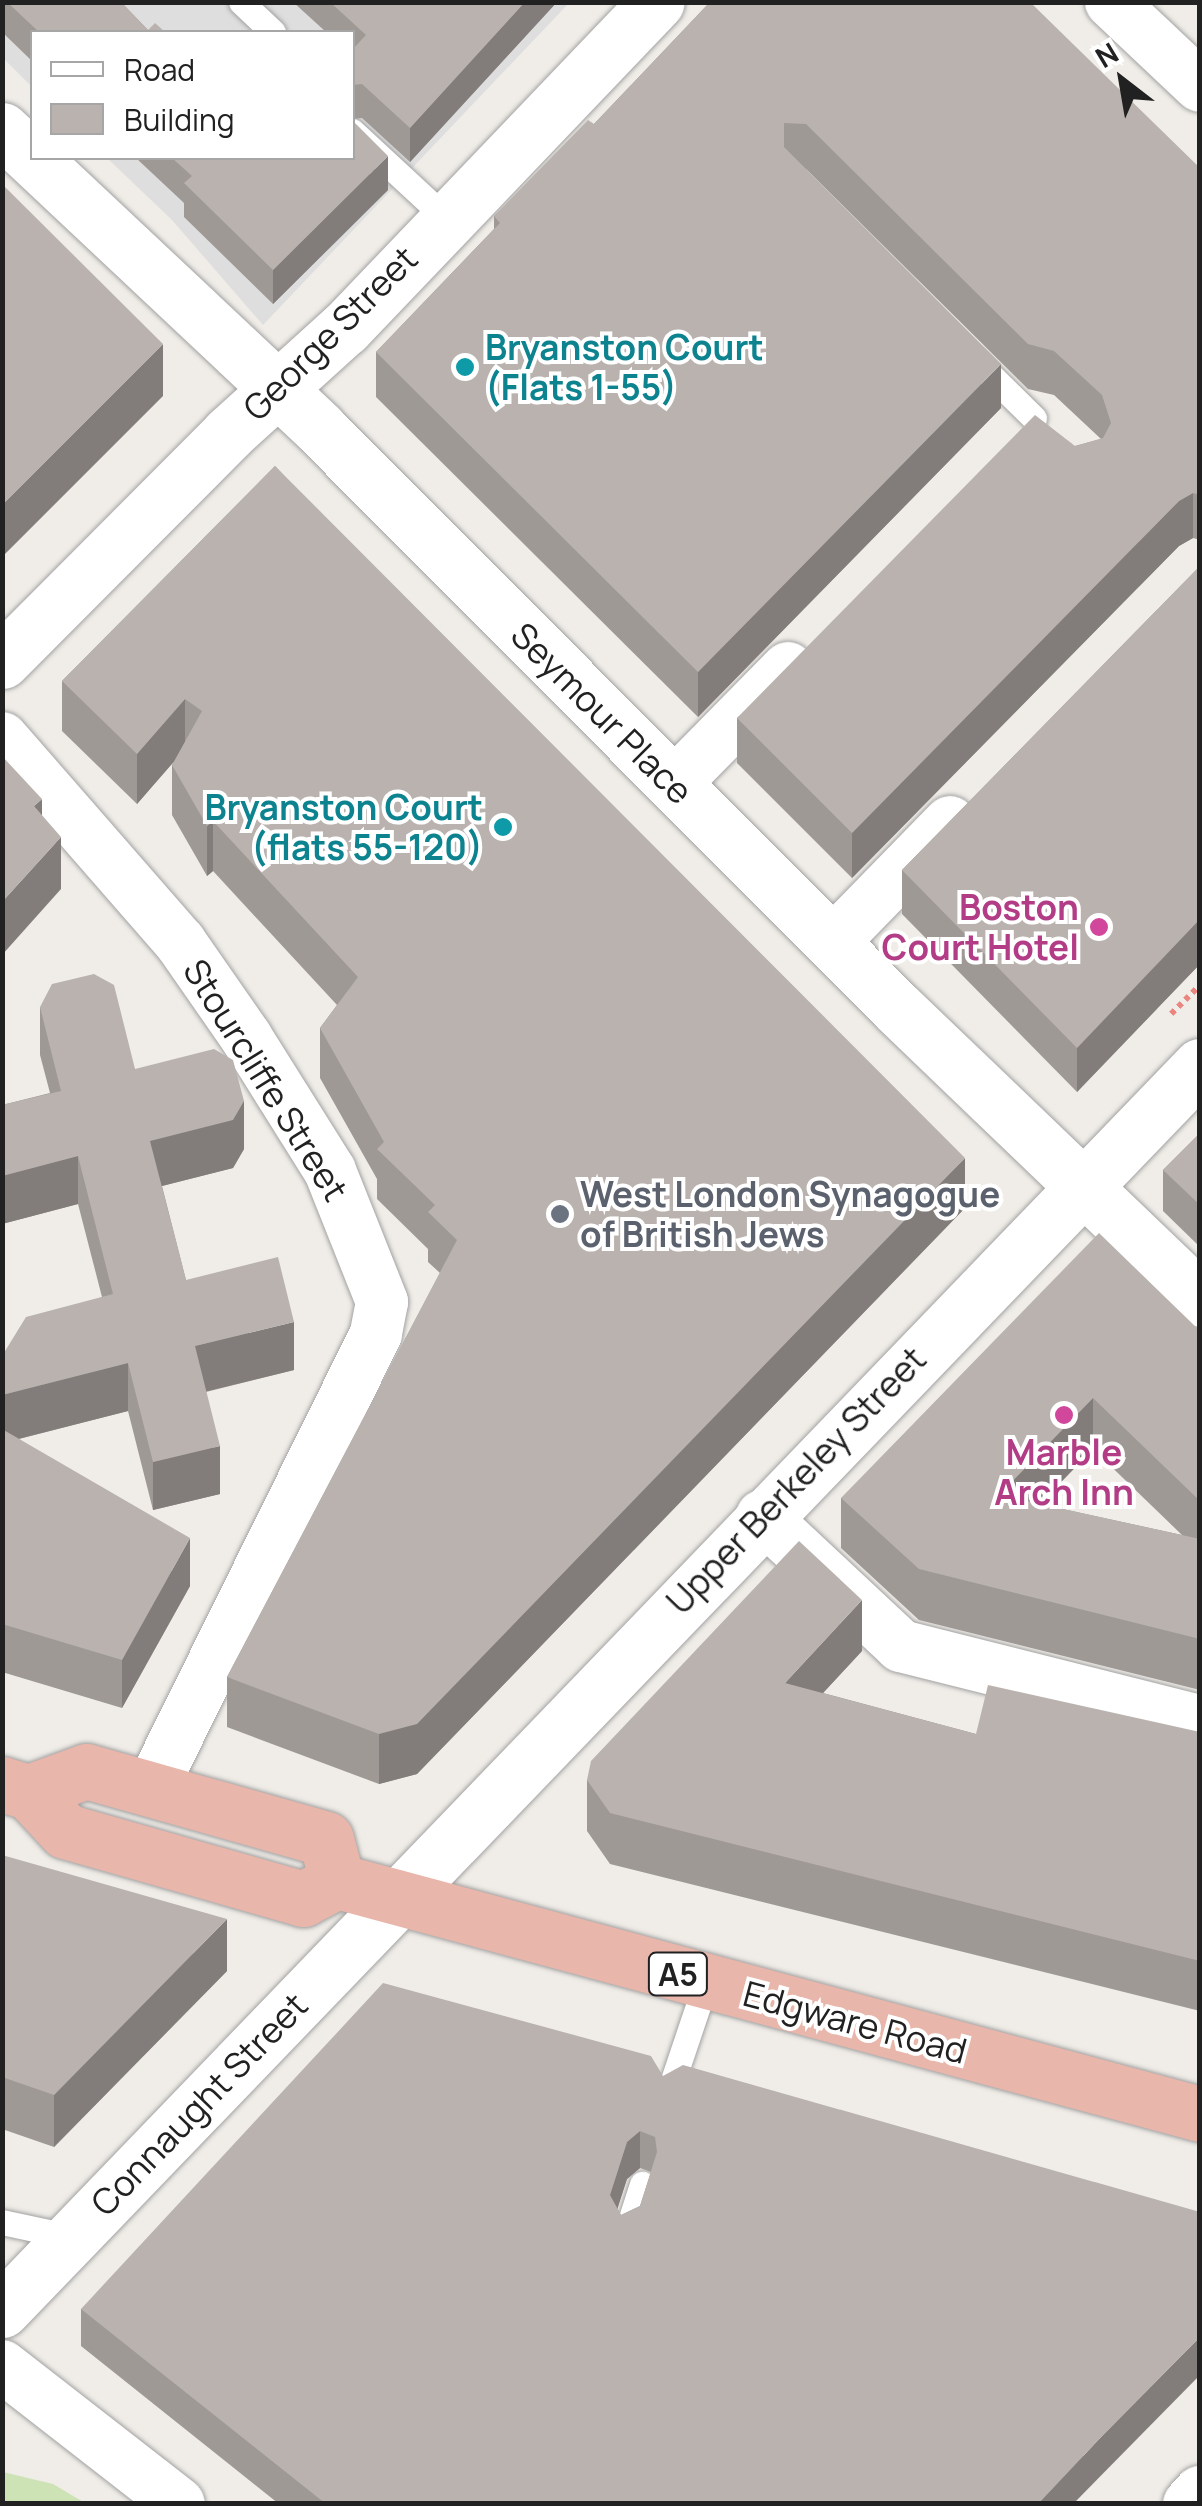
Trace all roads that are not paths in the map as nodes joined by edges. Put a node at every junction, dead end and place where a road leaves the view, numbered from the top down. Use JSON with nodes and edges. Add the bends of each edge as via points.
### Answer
{"nodes":[{"id":1,"x":241,"y":2,"type":"edge"},
{"id":2,"x":656,"y":2,"type":"edge"},
{"id":3,"x":1111,"y":2,"type":"edge"},
{"id":4,"x":271,"y":30,"type":"edge"},
{"id":5,"x":1200,"y":86,"type":"edge"},
{"id":6,"x":2,"y":130,"type":"edge"},
{"id":7,"x":355,"y":133,"type":"edge"},
{"id":8,"x":30,"y":156,"type":"edge"},
{"id":9,"x":34,"y":160,"type":"edge"},
{"id":10,"x":446,"y":218,"type":"junction"},
{"id":11,"x":955,"y":340,"type":"edge"},
{"id":12,"x":278,"y":388,"type":"junction"},
{"id":13,"x":1052,"y":434,"type":"joint"},
{"id":14,"x":993,"y":460,"type":"edge"},
{"id":15,"x":827,"y":627,"type":"edge"},
{"id":16,"x":2,"y":662,"type":"edge"},
{"id":17,"x":2,"y":738,"type":"edge"},
{"id":18,"x":674,"y":784,"type":"junction"},
{"id":19,"x":981,"y":790,"type":"edge"},
{"id":20,"x":832,"y":942,"type":"junction"},
{"id":21,"x":1200,"y":1066,"type":"edge"},
{"id":22,"x":1079,"y":1186,"type":"junction"},
{"id":23,"x":1200,"y":1300,"type":"edge"},
{"id":24,"x":762,"y":1516,"type":"junction"},
{"id":25,"x":1200,"y":1722,"type":"edge"},
{"id":26,"x":16,"y":1788,"type":"edge"},
{"id":27,"x":151,"y":1789,"type":"junction"},
{"id":28,"x":336,"y":1881,"type":"junction"},
{"id":29,"x":396,"y":1898,"type":"junction"},
{"id":30,"x":706,"y":1982,"type":"junction"},
{"id":31,"x":667,"y":2098,"type":"edge"},
{"id":32,"x":1200,"y":2114,"type":"edge"},
{"id":33,"x":642,"y":2184,"type":"edge"},
{"id":34,"x":2,"y":2222,"type":"edge"},
{"id":35,"x":72,"y":2237,"type":"junction"},
{"id":36,"x":625,"y":2238,"type":"edge"},
{"id":37,"x":2,"y":2310,"type":"edge"},
{"id":38,"x":2,"y":2366,"type":"edge"},
{"id":39,"x":1200,"y":2493,"type":"edge"},
{"id":40,"x":179,"y":2504,"type":"edge"},
{"id":41,"x":1190,"y":2504,"type":"edge"}],
"edges":[{"from":1,"to":4,"type":"lane"},
{"from":2,"to":10,"type":"street","name":"George Street"},
{"from":3,"to":5,"type":"street"},
{"from":6,"to":8,"type":"street","name":"Seymour Place"},
{"from":7,"to":10,"type":"lane"},
{"from":9,"to":12,"type":"street","name":"Seymour Place"},
{"from":10,"to":12,"type":"street","name":"George Street","via":[[345,328]]},
{"from":11,"to":13,"type":"lane"},
{"from":12,"to":16,"type":"street","name":"George Street"},
{"from":12,"to":18,"type":"street","name":"Seymour Place"},
{"from":13,"to":14,"type":"street"},
{"from":15,"to":18,"type":"street"},
{"from":17,"to":27,"type":"street","name":"Stourcliffe Street","via":[[180,942],[246,1037],[330,1170],[382,1302],[376,1334]]},
{"from":18,"to":20,"type":"street","name":"Seymour Place"},
{"from":19,"to":20,"type":"street"},
{"from":20,"to":22,"type":"street","name":"Seymour Place"},
{"from":21,"to":22,"type":"street","name":"Upper Berkeley Street"},
{"from":22,"to":23,"type":"street","name":"Seymour Place"},
{"from":22,"to":24,"type":"street","name":"Upper Berkeley Street"},
{"from":24,"to":25,"type":"street","via":[[901,1646]]},
{"from":24,"to":29,"type":"street","name":"Upper Berkeley Street"},
{"from":26,"to":27,"type":"highway","via":[[86,1771]]},
{"from":26,"to":28,"type":"highway","via":[[66,1831],[102,1842],[303,1899]]},
{"from":27,"to":28,"type":"highway","via":[[326,1838]]},
{"from":28,"to":29,"type":"highway","name":"Edgware Road","number":"A5"},
{"from":29,"to":30,"type":"highway","name":"Edgware Road","number":"A5"},
{"from":29,"to":35,"type":"street","name":"Connaught Street"},
{"from":30,"to":31,"type":"lane"},
{"from":30,"to":32,"type":"highway","name":"Edgware Road","number":"A5"},
{"from":33,"to":36,"type":"lane"},
{"from":34,"to":35,"type":"lane"},
{"from":35,"to":37,"type":"street","name":"Connaught Street"},
{"from":38,"to":40,"type":"street"},
{"from":39,"to":41,"type":"street"}]}
